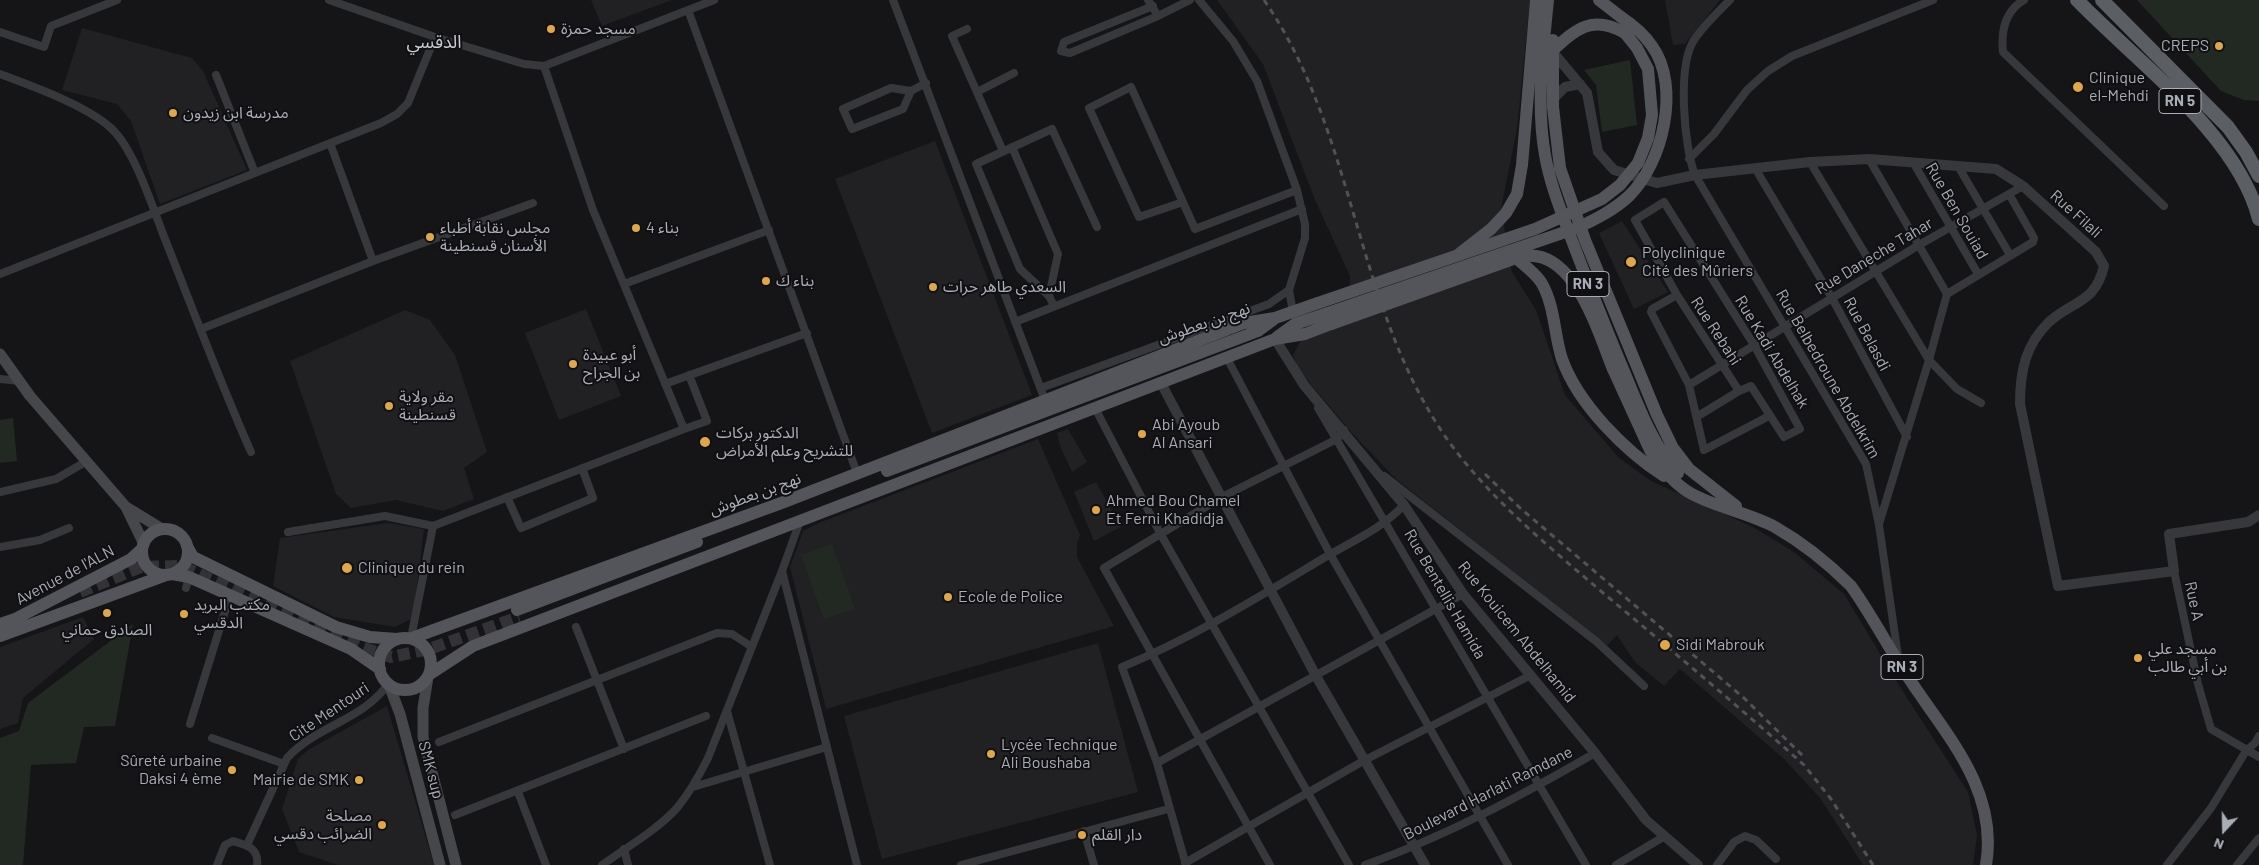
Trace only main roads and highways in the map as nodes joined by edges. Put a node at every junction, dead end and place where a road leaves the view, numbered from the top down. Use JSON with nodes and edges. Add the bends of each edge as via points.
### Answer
{"nodes":[{"id":1,"x":1536,"y":0,"type":"edge"},
{"id":2,"x":1548,"y":0,"type":"edge"},
{"id":3,"x":1557,"y":0,"type":"edge"},
{"id":4,"x":1598,"y":0,"type":"edge"},
{"id":5,"x":2073,"y":0,"type":"edge"},
{"id":6,"x":2077,"y":0,"type":"edge"},
{"id":7,"x":2102,"y":0,"type":"edge"},
{"id":8,"x":2091,"y":14,"type":"junction"},
{"id":9,"x":1552,"y":51,"type":"junction"},
{"id":10,"x":2259,"y":176,"type":"edge"},
{"id":11,"x":2259,"y":219,"type":"edge"},
{"id":12,"x":1455,"y":257,"type":"junction"},
{"id":13,"x":1516,"y":258,"type":"junction"},
{"id":14,"x":1275,"y":318,"type":"junction"},
{"id":15,"x":1329,"y":319,"type":"junction"},
{"id":16,"x":0,"y":354,"type":"edge"},
{"id":17,"x":1223,"y":359,"type":"junction"},
{"id":18,"x":1677,"y":483,"type":"junction"},
{"id":19,"x":126,"y":507,"type":"junction"},
{"id":20,"x":1748,"y":515,"type":"junction"},
{"id":21,"x":162,"y":529,"type":"junction"},
{"id":22,"x":143,"y":546,"type":"junction"},
{"id":23,"x":187,"y":546,"type":"junction"},
{"id":24,"x":169,"y":574,"type":"junction"},
{"id":25,"x":80,"y":592,"type":"tunnel mouth"},
{"id":26,"x":0,"y":624,"type":"edge"},
{"id":27,"x":0,"y":630,"type":"edge"},
{"id":28,"x":0,"y":636,"type":"edge"},
{"id":29,"x":412,"y":638,"type":"junction"},
{"id":30,"x":396,"y":639,"type":"junction"},
{"id":31,"x":380,"y":669,"type":"junction"},
{"id":32,"x":429,"y":675,"type":"junction"},
{"id":33,"x":389,"y":684,"type":"junction"},
{"id":34,"x":440,"y":865,"type":"edge"},
{"id":35,"x":456,"y":865,"type":"edge"},
{"id":36,"x":1986,"y":865,"type":"edge"}],
"edges":[{"from":1,"to":12,"type":"main road","bridge":true,"via":[[1517,194],[1492,229]]},
{"from":2,"to":20,"type":"main road","number":"RN 3","via":[[1541,75],[1545,155],[1555,193],[1597,308],[1657,445],[1670,464],[1683,478]]},
{"from":3,"to":9,"type":"main road","number":"RN 3"},
{"from":4,"to":15,"type":"main road","bridge":true,"via":[[1638,29],[1653,47],[1661,65],[1665,120],[1657,152],[1646,176],[1630,195],[1606,214],[1577,228]]},
{"from":5,"to":8,"type":"highway"},
{"from":6,"to":8,"type":"highway","number":"RN 5"},
{"from":7,"to":10,"type":"highway","number":"RN 5","via":[[2228,128]]},
{"from":8,"to":11,"type":"highway","number":"RN 5","via":[[2209,131],[2242,178]]},
{"from":9,"to":12,"type":"main road","bridge":true,"via":[[1579,28],[1610,24],[1625,33],[1648,69],[1652,92],[1648,138],[1632,170],[1602,200],[1535,229]]},
{"from":9,"to":20,"type":"main road","number":"RN 3","via":[[1560,168],[1585,240],[1657,415],[1673,448],[1689,470]]},
{"from":12,"to":14,"type":"main road","bridge":true},
{"from":13,"to":15,"type":"main road","bridge":true},
{"from":13,"to":18,"type":"main road","via":[[1541,282],[1562,359],[1574,385],[1600,419],[1644,463]]},
{"from":13,"to":18,"type":"main road","bridge":true,"via":[[1540,255],[1566,272],[1594,324],[1650,450]]},
{"from":14,"to":17,"type":"main road","name":"نهج بن بعطوش","via":[[1258,331],[518,613],[1147,382]]},
{"from":14,"to":29,"type":"main road","name":"نهج بن بعطوش","via":[[1244,323],[1043,394],[857,473]]},
{"from":15,"to":17,"type":"main road","via":[[1294,324],[1275,339]]},
{"from":16,"to":19,"type":"main road","via":[[30,396]]},
{"from":17,"to":32,"type":"main road","via":[[473,646]]},
{"from":18,"to":20,"type":"main road","via":[[1692,494]]},
{"from":19,"to":21,"type":"main road"},
{"from":19,"to":22,"type":"main road"},
{"from":20,"to":36,"type":"main road","number":"RN 3","via":[[1774,527],[1828,564],[1851,586],[1866,608],[1972,773],[1987,815]]},
{"from":21,"to":22,"type":"main road","via":[[152,533]]},
{"from":21,"to":23,"type":"main road","via":[[179,534]]},
{"from":22,"to":24,"type":"main road","via":[[142,555],[148,567],[159,574]]},
{"from":22,"to":26,"type":"main road","name":"Avenue de l'ALN","via":[[131,559]]},
{"from":23,"to":24,"type":"main road","via":[[183,566]]},
{"from":23,"to":30,"type":"main road","via":[[193,557],[336,627],[370,637]]},
{"from":24,"to":28,"type":"main road"},
{"from":24,"to":31,"type":"main road","via":[[230,595],[351,649]]},
{"from":25,"to":27,"type":"main road"},
{"from":29,"to":30,"type":"main road"},
{"from":29,"to":32,"type":"main road","via":[[429,652]]},
{"from":30,"to":31,"type":"main road","via":[[381,654]]},
{"from":31,"to":33,"type":"main road"},
{"from":32,"to":33,"type":"main road","via":[[419,686],[408,690]]},
{"from":32,"to":35,"type":"main road","via":[[423,708],[423,737]]},
{"from":33,"to":34,"type":"main road","name":"SMK sup"}]}
